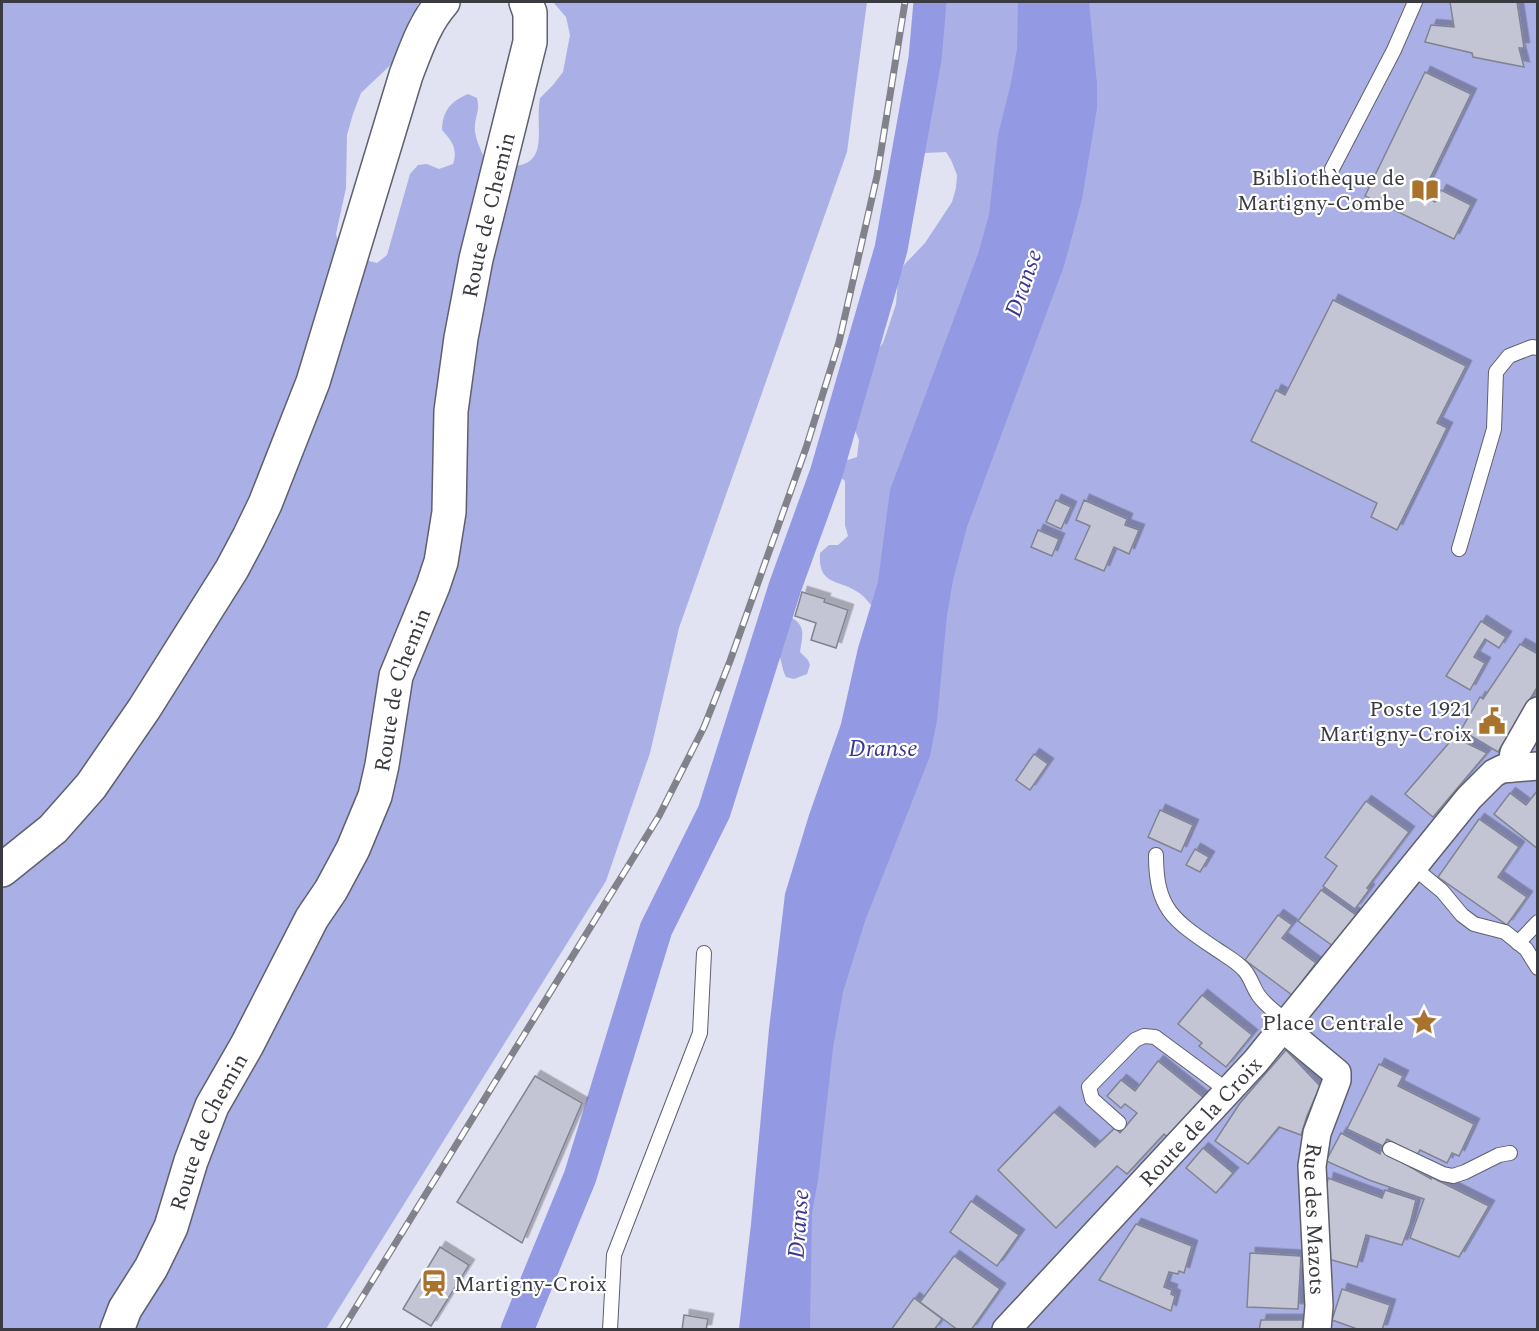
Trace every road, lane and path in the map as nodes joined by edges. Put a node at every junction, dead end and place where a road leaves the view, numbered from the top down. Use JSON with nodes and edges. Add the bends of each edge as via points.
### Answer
{"nodes":[{"id":1,"x":443,"y":2,"type":"edge"},
{"id":2,"x":526,"y":2,"type":"edge"},
{"id":3,"x":1415,"y":2,"type":"edge"},
{"id":4,"x":1332,"y":169,"type":"dead end"},
{"id":5,"x":1538,"y":348,"type":"edge"},
{"id":6,"x":1460,"y":549,"type":"dead end"},
{"id":7,"x":1538,"y":711,"type":"edge"},
{"id":8,"x":1538,"y":766,"type":"edge"},
{"id":9,"x":1510,"y":768,"type":"junction"},
{"id":10,"x":1156,"y":855,"type":"dead end"},
{"id":11,"x":1413,"y":867,"type":"junction"},
{"id":12,"x":2,"y":870,"type":"edge"},
{"id":13,"x":1538,"y":922,"type":"edge"},
{"id":14,"x":1518,"y":943,"type":"junction"},
{"id":15,"x":704,"y":952,"type":"dead end"},
{"id":16,"x":1538,"y":968,"type":"edge"},
{"id":17,"x":1286,"y":1026,"type":"junction"},
{"id":18,"x":1228,"y":1092,"type":"junction"},
{"id":19,"x":1119,"y":1123,"type":"dead end"},
{"id":20,"x":1390,"y":1149,"type":"dead end"},
{"id":21,"x":1510,"y":1153,"type":"dead end"},
{"id":22,"x":117,"y":1329,"type":"edge"},
{"id":23,"x":610,"y":1329,"type":"edge"},
{"id":24,"x":1006,"y":1329,"type":"edge"},
{"id":25,"x":1317,"y":1329,"type":"edge"}],
"edges":[{"from":1,"to":12,"type":"street","via":[[425,28],[406,75],[313,382],[249,537],[144,709],[91,786],[53,829]]},
{"from":2,"to":22,"type":"street","name":"Route de Chemin","via":[[530,42],[476,259],[461,338],[451,411],[449,512],[441,561],[396,676],[375,796],[353,849],[212,1106],[171,1227]]},
{"from":3,"to":4,"type":"lane"},
{"from":5,"to":6,"type":"lane","via":[[1509,356],[1496,372],[1494,429]]},
{"from":7,"to":9,"type":"street","via":[[1514,753]]},
{"from":8,"to":9,"type":"street"},
{"from":9,"to":11,"type":"street","name":"Route de la Croix","via":[[1485,781]]},
{"from":10,"to":17,"type":"lane","via":[[1156,878],[1170,913],[1245,971],[1257,994]]},
{"from":11,"to":14,"type":"lane","via":[[1474,924],[1505,932]]},
{"from":11,"to":17,"type":"street","name":"Route de la Croix"},
{"from":13,"to":14,"type":"lane"},
{"from":14,"to":16,"type":"lane"},
{"from":15,"to":23,"type":"lane","via":[[700,1033],[614,1255]]},
{"from":17,"to":18,"type":"street","name":"Route de la Croix"},
{"from":17,"to":25,"type":"street","name":"Rue des Mazots","via":[[1336,1073],[1337,1080],[1317,1133],[1312,1166]]},
{"from":18,"to":19,"type":"lane","via":[[1155,1037],[1144,1036],[1135,1040],[1089,1087],[1092,1099]]},
{"from":18,"to":24,"type":"street","name":"Route de la Croix"},
{"from":20,"to":21,"type":"lane","via":[[1453,1176]]}]}
